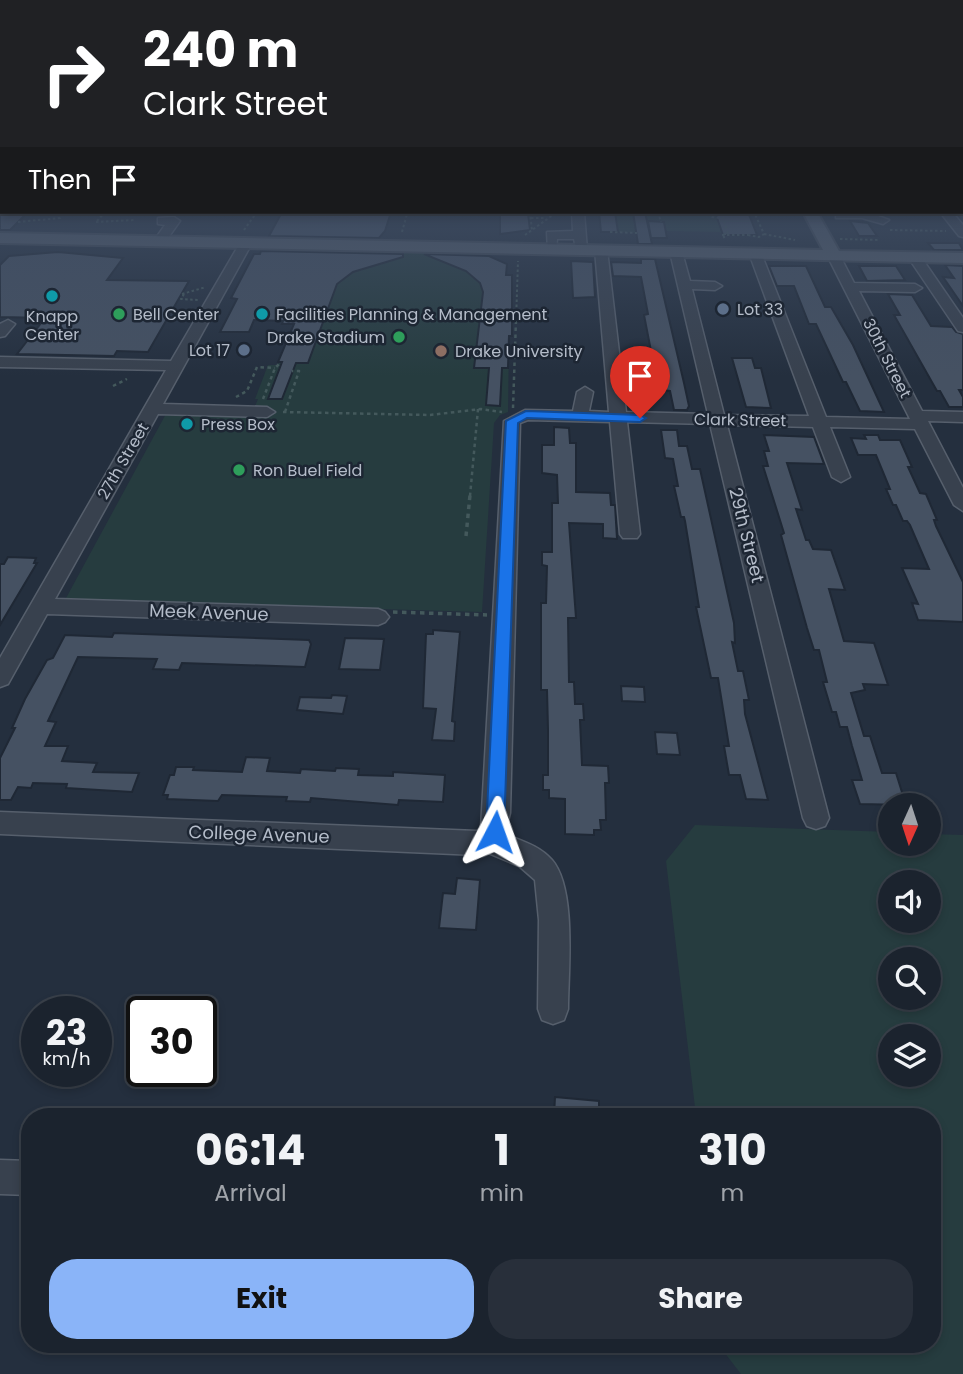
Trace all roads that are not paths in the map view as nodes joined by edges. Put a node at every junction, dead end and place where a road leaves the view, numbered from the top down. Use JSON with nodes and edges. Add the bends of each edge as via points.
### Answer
{"nodes":[{"id":1,"x":238,"y":248,"type":"edge"},
{"id":2,"x":542,"y":248,"type":"edge"},
{"id":3,"x":569,"y":248,"type":"edge"},
{"id":4,"x":595,"y":248,"type":"edge"},
{"id":5,"x":819,"y":248,"type":"edge"},
{"id":6,"x":834,"y":248,"type":"edge"},
{"id":7,"x":840,"y":248,"type":"edge"},
{"id":8,"x":600,"y":250,"type":"junction"},
{"id":9,"x":676,"y":252,"type":"junction"},
{"id":10,"x":755,"y":253,"type":"junction"},
{"id":11,"x":963,"y":258,"type":"edge"},
{"id":12,"x":903,"y":259,"type":"junction"},
{"id":13,"x":684,"y":285,"type":"junction"},
{"id":14,"x":715,"y":286,"type":"dead end"},
{"id":15,"x":851,"y":289,"type":"junction"},
{"id":16,"x":914,"y":291,"type":"dead end"},
{"id":17,"x":963,"y":328,"type":"edge"},
{"id":18,"x":0,"y":362,"type":"edge"},
{"id":19,"x":176,"y":366,"type":"junction"},
{"id":20,"x":585,"y":392,"type":"dead end"},
{"id":21,"x":265,"y":406,"type":"road end"},
{"id":22,"x":153,"y":409,"type":"junction"},
{"id":23,"x":580,"y":416,"type":"junction"},
{"id":24,"x":963,"y":417,"type":"edge"},
{"id":25,"x":618,"y":418,"type":"junction"},
{"id":26,"x":717,"y":420,"type":"junction"},
{"id":27,"x":919,"y":420,"type":"junction"},
{"id":28,"x":818,"y":422,"type":"junction"},
{"id":29,"x":841,"y":477,"type":"dead end"},
{"id":30,"x":963,"y":505,"type":"edge"},
{"id":31,"x":630,"y":534,"type":"dead end"},
{"id":32,"x":40,"y":606,"type":"junction"},
{"id":33,"x":383,"y":615,"type":"road end"},
{"id":34,"x":0,"y":678,"type":"edge"},
{"id":35,"x":816,"y":818,"type":"dead end"},
{"id":36,"x":0,"y":823,"type":"edge"},
{"id":37,"x":487,"y":840,"type":"junction"},
{"id":38,"x":553,"y":1009,"type":"dead end"},
{"id":39,"x":0,"y":1177,"type":"edge"},
{"id":40,"x":21,"y":1178,"type":"edge"}],
"edges":[{"from":1,"to":19,"type":"street","name":"27th Street"},
{"from":2,"to":3,"type":"main road","via":[[558,254]]},
{"from":4,"to":8,"type":"main road"},
{"from":5,"to":10,"type":"main road"},
{"from":6,"to":15,"type":"street","name":"30th Street"},
{"from":7,"to":12,"type":"main road"},
{"from":8,"to":9,"type":"main road"},
{"from":8,"to":25,"type":"street"},
{"from":9,"to":10,"type":"main road"},
{"from":9,"to":13,"type":"street","name":"29th Street"},
{"from":10,"to":28,"type":"street"},
{"from":11,"to":12,"type":"main road"},
{"from":12,"to":17,"type":"street"},
{"from":13,"to":14,"type":"street"},
{"from":13,"to":26,"type":"street","name":"29th Street"},
{"from":15,"to":16,"type":"street"},
{"from":15,"to":27,"type":"street","name":"30th Street"},
{"from":18,"to":19,"type":"street"},
{"from":19,"to":22,"type":"street","name":"27th Street"},
{"from":20,"to":23,"type":"street"},
{"from":21,"to":22,"type":"street"},
{"from":22,"to":32,"type":"street","name":"27th Street"},
{"from":23,"to":25,"type":"street","name":"Clark Street"},
{"from":23,"to":37,"type":"street","name":"Clark Street","via":[[513,411],[497,813],[495,832]]},
{"from":24,"to":27,"type":"street","name":"Clark Street"},
{"from":25,"to":26,"type":"street","name":"Clark Street"},
{"from":25,"to":31,"type":"street"},
{"from":26,"to":28,"type":"street","name":"Clark Street"},
{"from":26,"to":35,"type":"street","name":"29th Street"},
{"from":27,"to":28,"type":"street","name":"Clark Street"},
{"from":27,"to":30,"type":"street","name":"30th Street"},
{"from":28,"to":29,"type":"street"},
{"from":32,"to":33,"type":"street","name":"Meek Avenue"},
{"from":32,"to":34,"type":"street","name":"27th Street"},
{"from":36,"to":37,"type":"street","name":"College Avenue"},
{"from":37,"to":38,"type":"street","via":[[529,858],[546,874],[552,894]]},
{"from":39,"to":40,"type":"street"}]}
